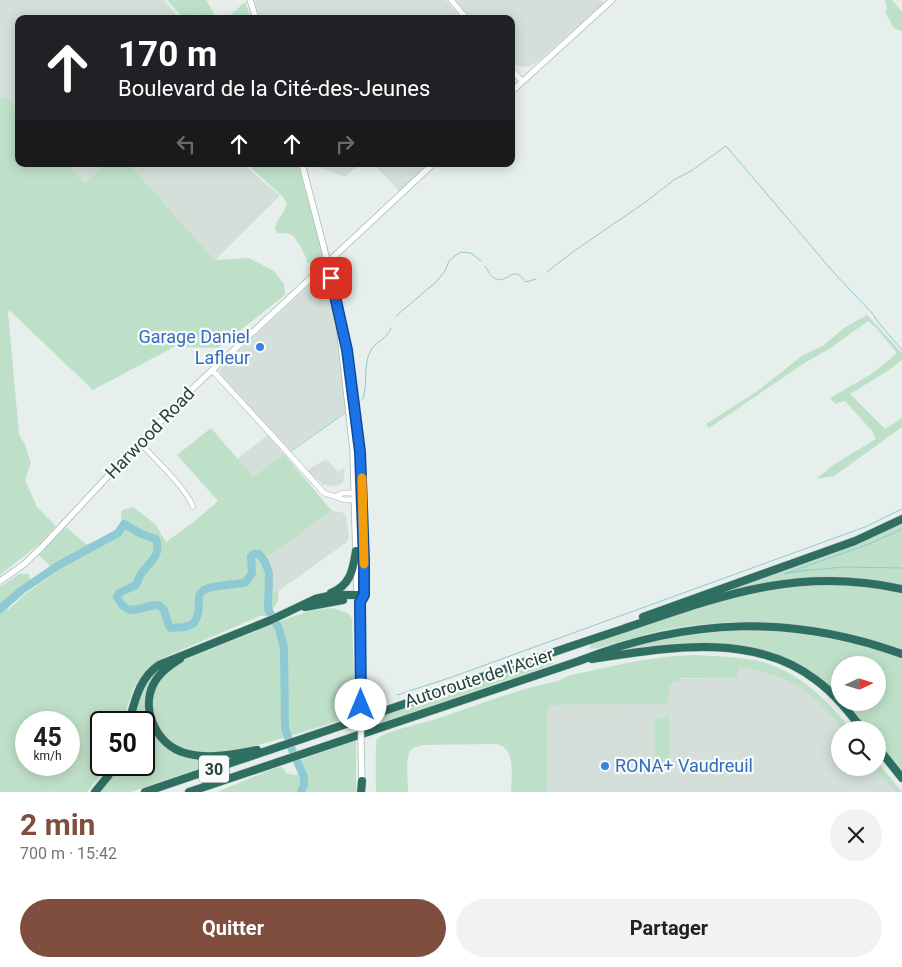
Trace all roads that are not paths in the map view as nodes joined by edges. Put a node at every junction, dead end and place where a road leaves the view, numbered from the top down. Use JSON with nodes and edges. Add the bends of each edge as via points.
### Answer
{"nodes":[{"id":1,"x":250,"y":0,"type":"edge"},
{"id":2,"x":451,"y":0,"type":"edge"},
{"id":3,"x":612,"y":0,"type":"edge"},
{"id":4,"x":255,"y":15,"type":"edge"},
{"id":5,"x":464,"y":15,"type":"edge"},
{"id":6,"x":515,"y":74,"type":"edge"},
{"id":7,"x":522,"y":82,"type":"junction"},
{"id":8,"x":515,"y":88,"type":"edge"},
{"id":9,"x":303,"y":167,"type":"edge"},
{"id":10,"x":430,"y":167,"type":"edge"},
{"id":11,"x":212,"y":370,"type":"junction"},
{"id":12,"x":139,"y":442,"type":"junction"},
{"id":13,"x":359,"y":496,"type":"junction"},
{"id":14,"x":193,"y":507,"type":"dead end"},
{"id":15,"x":902,"y":519,"type":"edge"},
{"id":16,"x":356,"y":551,"type":"junction"},
{"id":17,"x":0,"y":581,"type":"edge"},
{"id":18,"x":902,"y":589,"type":"edge"},
{"id":19,"x":322,"y":597,"type":"junction"},
{"id":20,"x":359,"y":598,"type":"junction"},
{"id":21,"x":296,"y":609,"type":"junction"},
{"id":22,"x":202,"y":648,"type":"junction"},
{"id":23,"x":902,"y":654,"type":"edge"},
{"id":24,"x":527,"y":661,"type":"junction"},
{"id":25,"x":579,"y":661,"type":"junction"},
{"id":26,"x":133,"y":711,"type":"edge"},
{"id":27,"x":856,"y":721,"type":"edge"},
{"id":28,"x":284,"y":745,"type":"junction"},
{"id":29,"x":886,"y":758,"type":"edge"},
{"id":30,"x":108,"y":776,"type":"edge"},
{"id":31,"x":235,"y":776,"type":"junction"},
{"id":32,"x":902,"y":778,"type":"edge"},
{"id":33,"x":362,"y":781,"type":"joint"},
{"id":34,"x":95,"y":792,"type":"edge"},
{"id":35,"x":145,"y":792,"type":"edge"},
{"id":36,"x":189,"y":792,"type":"edge"},
{"id":37,"x":206,"y":792,"type":"edge"},
{"id":38,"x":361,"y":792,"type":"edge"}],
"edges":[{"from":1,"to":4,"type":"main road"},
{"from":2,"to":5,"type":"street"},
{"from":3,"to":7,"type":"main road"},
{"from":6,"to":7,"type":"street"},
{"from":7,"to":8,"type":"main road"},
{"from":9,"to":13,"type":"main road","bridge":true,"via":[[334,294]]},
{"from":10,"to":11,"type":"main road","name":"Harwood Road"},
{"from":11,"to":12,"type":"main road","name":"Harwood Road"},
{"from":11,"to":13,"type":"street","via":[[320,489],[328,495]]},
{"from":12,"to":14,"type":"street"},
{"from":12,"to":17,"type":"main road","name":"Harwood Road","via":[[42,547]]},
{"from":13,"to":16,"type":"main road"},
{"from":13,"to":20,"type":"main road"},
{"from":15,"to":24,"type":"highway","via":[[855,541]]},
{"from":16,"to":19,"type":"highway","via":[[348,582]]},
{"from":16,"to":20,"type":"main road"},
{"from":18,"to":24,"type":"highway","via":[[822,580],[757,588],[708,600]]},
{"from":19,"to":20,"type":"highway"},
{"from":19,"to":21,"type":"highway"},
{"from":20,"to":21,"type":"highway"},
{"from":20,"to":33,"type":"main road","bridge":true},
{"from":21,"to":22,"type":"highway"},
{"from":22,"to":26,"type":"highway","via":[[165,661],[150,672],[140,688]]},
{"from":22,"to":28,"type":"highway","via":[[168,667],[154,684],[149,708],[160,737],[179,751],[200,756],[228,755]]},
{"from":23,"to":25,"type":"highway","via":[[829,634],[738,626],[656,636]]},
{"from":24,"to":28,"type":"highway","name":"Autoroute de l'Acier","number":"30"},
{"from":25,"to":27,"type":"highway","via":[[675,647],[755,652],[788,663],[815,679],[835,696]]},
{"from":25,"to":31,"type":"highway","name":"Autoroute de l'Acier","number":"30"},
{"from":28,"to":35,"type":"highway","name":"Autoroute de l'Acier","number":"30"},
{"from":29,"to":32,"type":"highway"},
{"from":30,"to":34,"type":"highway"},
{"from":31,"to":36,"type":"highway","name":"Autoroute de l'Acier","number":"30"},
{"from":31,"to":37,"type":"highway"},
{"from":33,"to":38,"type":"highway"}]}
